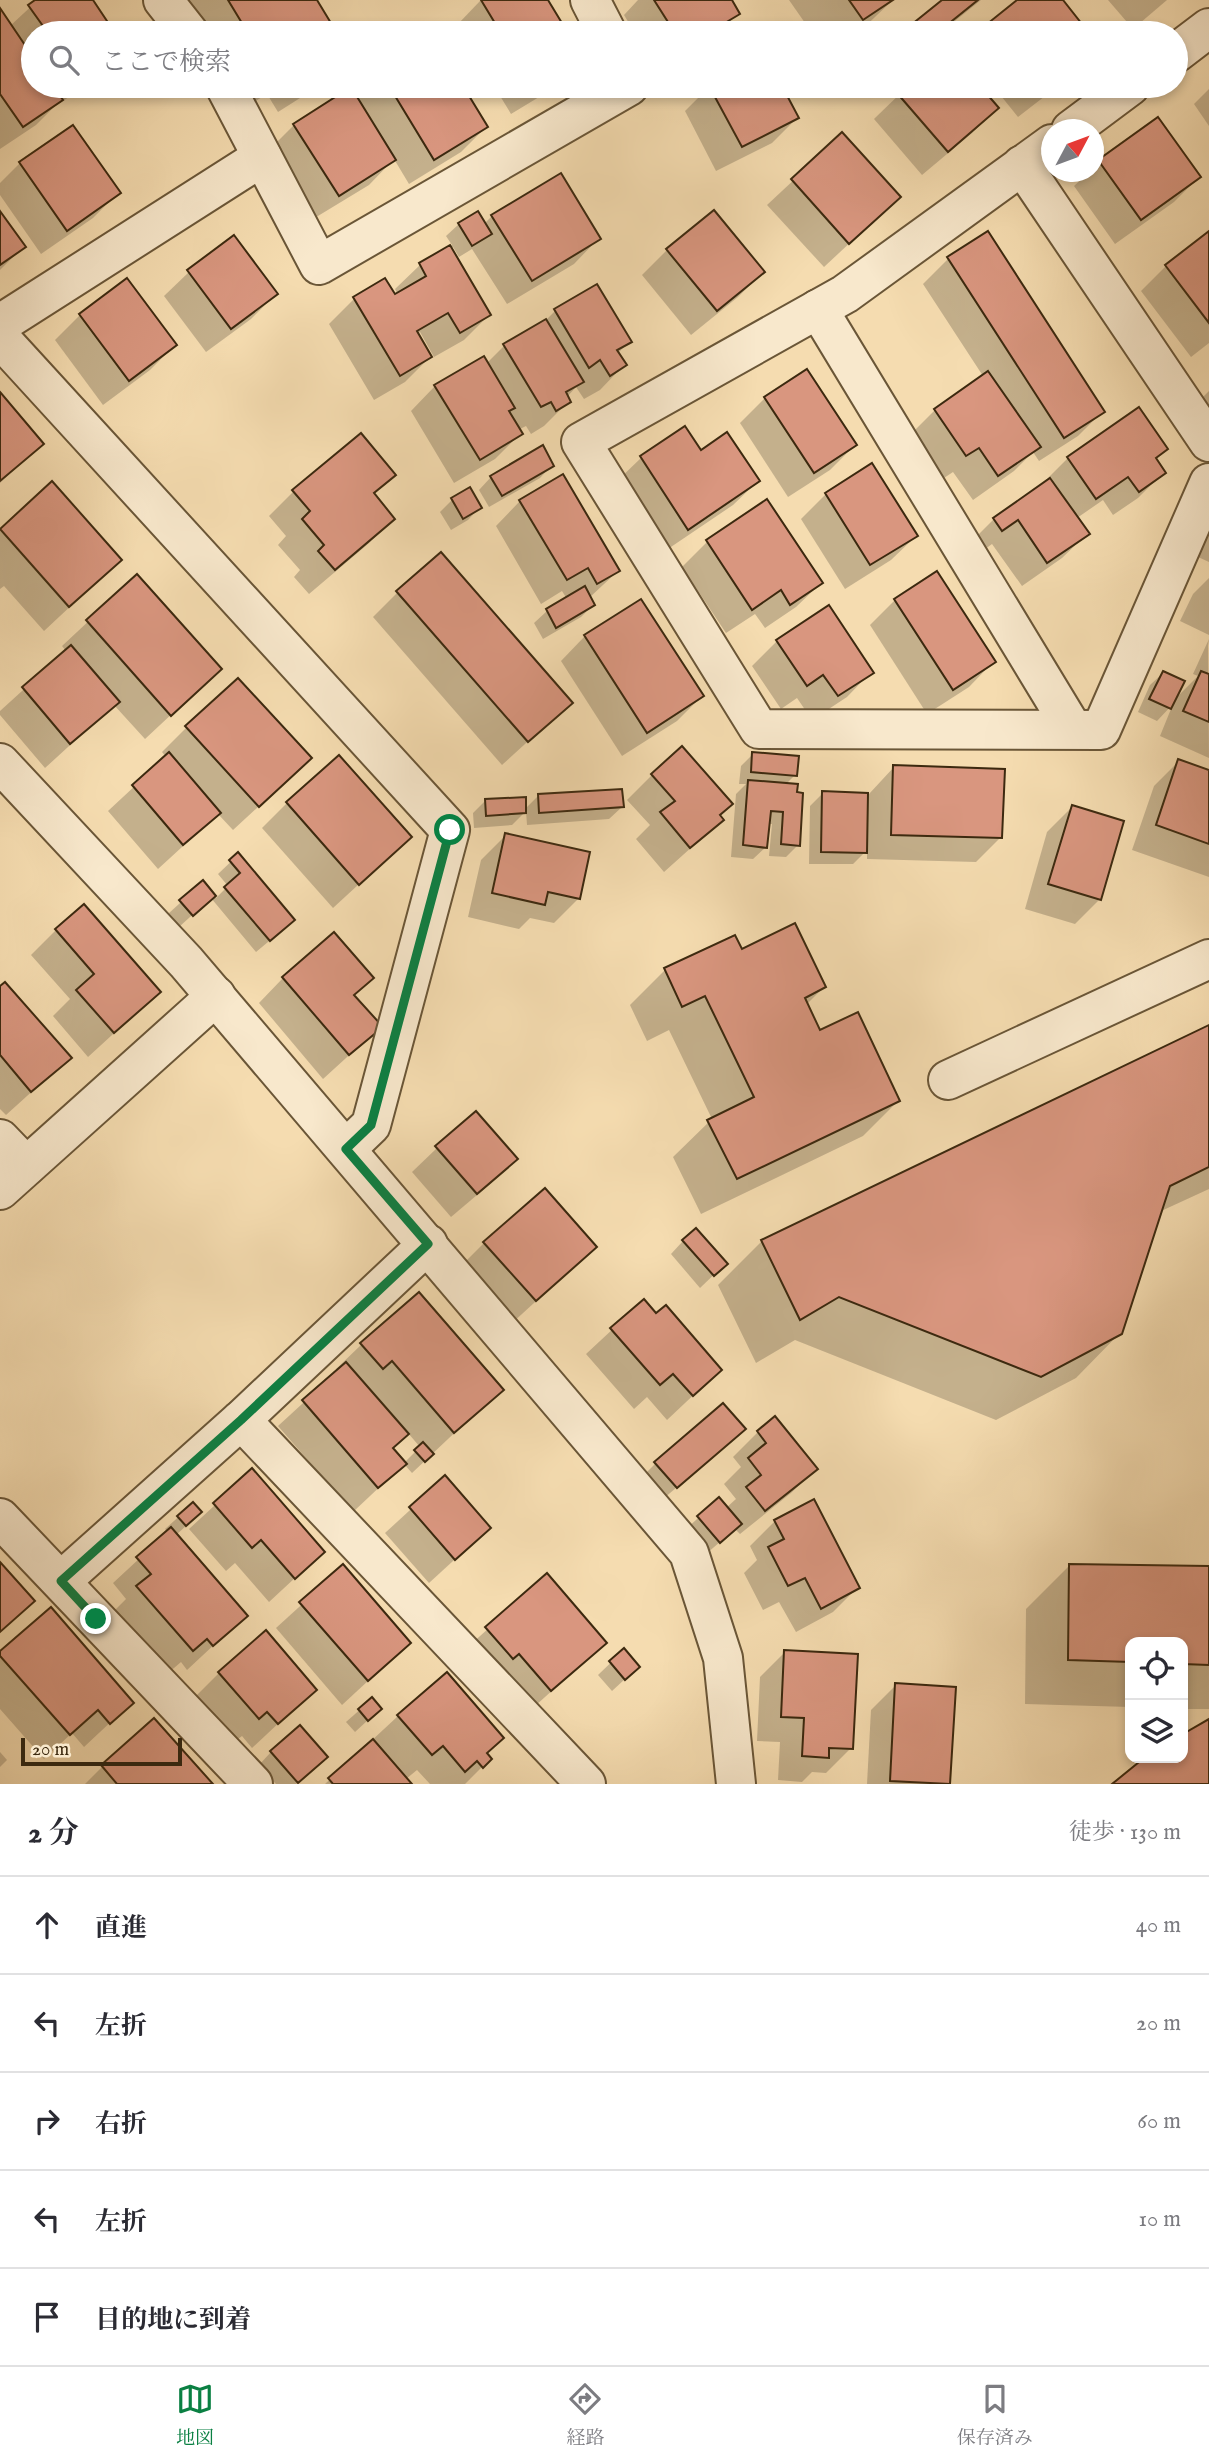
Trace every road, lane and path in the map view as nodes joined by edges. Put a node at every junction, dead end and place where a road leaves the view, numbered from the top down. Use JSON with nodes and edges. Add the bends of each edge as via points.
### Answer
{"nodes":[{"id":1,"x":163,"y":0,"type":"edge"},
{"id":2,"x":590,"y":0,"type":"edge"},
{"id":3,"x":180,"y":21,"type":"edge"},
{"id":4,"x":601,"y":21,"type":"edge"},
{"id":5,"x":1209,"y":28,"type":"edge"},
{"id":6,"x":1188,"y":44,"type":"edge"},
{"id":7,"x":231,"y":98,"type":"edge"},
{"id":8,"x":608,"y":98,"type":"edge"},
{"id":9,"x":1114,"y":98,"type":"edge"},
{"id":10,"x":1086,"y":119,"type":"edge"},
{"id":11,"x":1037,"y":154,"type":"edge"},
{"id":12,"x":262,"y":157,"type":"junction"},
{"id":13,"x":818,"y":309,"type":"junction"},
{"id":14,"x":0,"y":324,"type":"edge"},
{"id":15,"x":0,"y":338,"type":"edge"},
{"id":16,"x":1209,"y":442,"type":"edge"},
{"id":17,"x":1209,"y":483,"type":"edge"},
{"id":18,"x":1072,"y":728,"type":"junction"},
{"id":19,"x":0,"y":763,"type":"edge"},
{"id":20,"x":1209,"y":959,"type":"edge"},
{"id":21,"x":216,"y":996,"type":"junction"},
{"id":22,"x":948,"y":1080,"type":"dead end"},
{"id":23,"x":0,"y":1139,"type":"edge"},
{"id":24,"x":346,"y":1149,"type":"junction"},
{"id":25,"x":13,"y":1178,"type":"edge"},
{"id":26,"x":428,"y":1244,"type":"junction"},
{"id":27,"x":241,"y":1420,"type":"junction"},
{"id":28,"x":0,"y":1518,"type":"edge"},
{"id":29,"x":61,"y":1581,"type":"junction"},
{"id":30,"x":253,"y":1784,"type":"edge"},
{"id":31,"x":586,"y":1784,"type":"edge"},
{"id":32,"x":736,"y":1784,"type":"edge"}],
"edges":[{"from":1,"to":3,"type":"street"},
{"from":2,"to":4,"type":"street"},
{"from":5,"to":6,"type":"street"},
{"from":7,"to":12,"type":"street"},
{"from":8,"to":12,"type":"street","via":[[319,265]]},
{"from":9,"to":10,"type":"street"},
{"from":11,"to":13,"type":"street"},
{"from":11,"to":16,"type":"street"},
{"from":12,"to":14,"type":"street"},
{"from":13,"to":18,"type":"street"},
{"from":13,"to":18,"type":"street","via":[[581,442],[759,729]]},
{"from":15,"to":24,"type":"street","via":[[450,830],[371,1125]]},
{"from":17,"to":18,"type":"street","via":[[1101,730]]},
{"from":19,"to":21,"type":"street"},
{"from":20,"to":22,"type":"street"},
{"from":21,"to":24,"type":"street"},
{"from":21,"to":25,"type":"street"},
{"from":23,"to":25,"type":"street"},
{"from":24,"to":26,"type":"street"},
{"from":26,"to":27,"type":"street"},
{"from":26,"to":32,"type":"street","via":[[689,1553],[723,1658]]},
{"from":27,"to":29,"type":"street"},
{"from":27,"to":31,"type":"street"},
{"from":28,"to":29,"type":"street"},
{"from":29,"to":30,"type":"street"}]}
